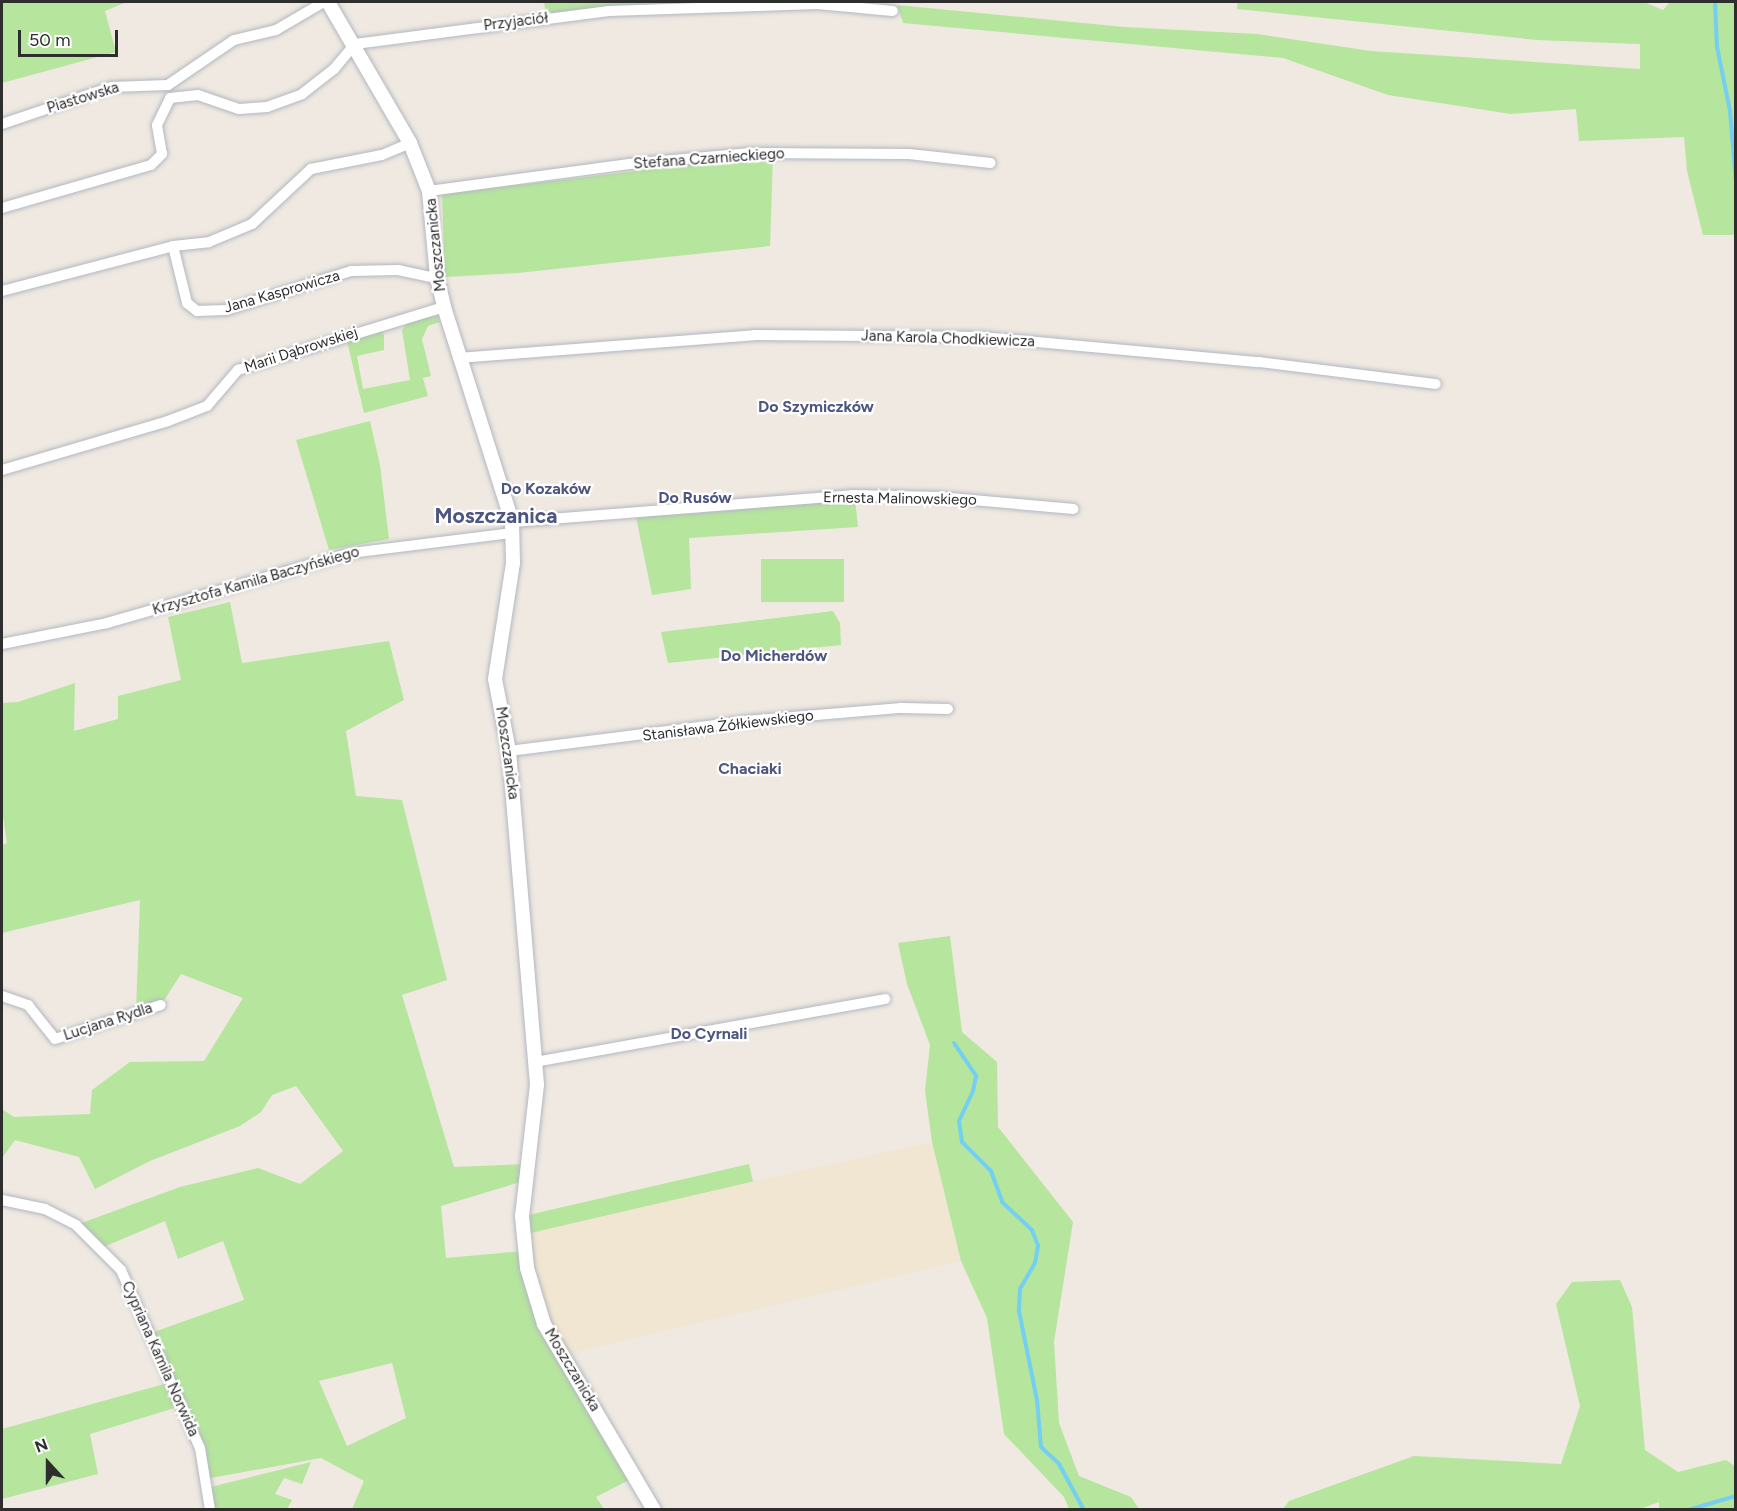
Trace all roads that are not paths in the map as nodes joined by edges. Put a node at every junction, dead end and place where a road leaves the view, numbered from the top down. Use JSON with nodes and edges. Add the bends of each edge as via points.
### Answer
{"nodes":[{"id":1,"x":326,"y":2,"type":"edge"},
{"id":2,"x":893,"y":10,"type":"dead end"},
{"id":3,"x":355,"y":44,"type":"junction"},
{"id":4,"x":168,"y":85,"type":"junction"},
{"id":5,"x":171,"y":98,"type":"junction"},
{"id":6,"x":2,"y":124,"type":"edge"},
{"id":7,"x":410,"y":142,"type":"junction"},
{"id":8,"x":991,"y":163,"type":"dead end"},
{"id":9,"x":429,"y":191,"type":"junction"},
{"id":10,"x":2,"y":208,"type":"edge"},
{"id":11,"x":173,"y":246,"type":"junction"},
{"id":12,"x":437,"y":278,"type":"junction"},
{"id":13,"x":2,"y":291,"type":"edge"},
{"id":14,"x":444,"y":307,"type":"junction"},
{"id":15,"x":458,"y":358,"type":"junction"},
{"id":16,"x":1436,"y":384,"type":"dead end"},
{"id":17,"x":2,"y":470,"type":"edge"},
{"id":18,"x":1072,"y":508,"type":"dead end"},
{"id":19,"x":512,"y":528,"type":"junction"},
{"id":20,"x":2,"y":644,"type":"edge"},
{"id":21,"x":948,"y":709,"type":"dead end"},
{"id":22,"x":509,"y":751,"type":"junction"},
{"id":23,"x":2,"y":996,"type":"edge"},
{"id":24,"x":885,"y":999,"type":"dead end"},
{"id":25,"x":161,"y":1005,"type":"dead end"},
{"id":26,"x":535,"y":1062,"type":"junction"},
{"id":27,"x":2,"y":1200,"type":"edge"},
{"id":28,"x":210,"y":1509,"type":"edge"},
{"id":29,"x":654,"y":1509,"type":"edge"}],
"edges":[{"from":1,"to":3,"type":"street","name":"Moszczanicka"},
{"from":1,"to":4,"type":"street","via":[[276,30],[234,40]]},
{"from":2,"to":3,"type":"street","name":"Przyjaciół","via":[[807,4],[609,11]]},
{"from":3,"to":5,"type":"street","via":[[334,69],[302,94],[267,107],[239,109],[198,95]]},
{"from":3,"to":7,"type":"street","name":"Moszczanicka"},
{"from":4,"to":5,"type":"street"},
{"from":4,"to":6,"type":"street","name":"Piastowska","via":[[111,87]]},
{"from":5,"to":10,"type":"street","via":[[157,125],[162,154],[151,165]]},
{"from":7,"to":9,"type":"street","name":"Moszczanicka"},
{"from":7,"to":11,"type":"street","via":[[382,155],[311,169],[252,224],[210,242]]},
{"from":8,"to":9,"type":"street","name":"Stefana Czarnieckiego","via":[[909,154],[752,153],[629,164]]},
{"from":9,"to":12,"type":"street","name":"Moszczanicka"},
{"from":11,"to":12,"type":"street","name":"Jana Kasprowicza","via":[[187,303],[197,311],[226,310],[351,271],[399,270]]},
{"from":11,"to":13,"type":"street"},
{"from":12,"to":14,"type":"street","name":"Moszczanicka"},
{"from":14,"to":15,"type":"street","name":"Moszczanicka"},
{"from":14,"to":17,"type":"street","name":"Marii Dąbrowskiej","via":[[238,370],[207,405],[168,421]]},
{"from":15,"to":16,"type":"street","name":"Jana Karola Chodkiewicza","via":[[754,335],[982,337],[1259,362]]},
{"from":15,"to":19,"type":"street","name":"Moszczanicka"},
{"from":18,"to":19,"type":"street","name":"Ernesta Malinowskiego","via":[[939,497],[852,495]]},
{"from":19,"to":20,"type":"street","name":"Krzysztofa Kamila Baczyńskiego","via":[[351,553],[107,623]]},
{"from":19,"to":22,"type":"street","name":"Moszczanicka","via":[[513,563],[495,679]]},
{"from":21,"to":22,"type":"street","name":"Stanisława Żółkiewskiego","via":[[891,709],[745,721],[662,735]]},
{"from":22,"to":26,"type":"street","name":"Moszczanicka"},
{"from":23,"to":25,"type":"street","name":"Lucjana Rydla","via":[[28,1005],[55,1039]]},
{"from":24,"to":26,"type":"street"},
{"from":26,"to":29,"type":"street","name":"Moszczanicka","via":[[537,1085],[522,1216],[527,1268],[544,1324]]},
{"from":27,"to":28,"type":"street","name":"Cypriana Kamila Norwida","via":[[45,1209],[76,1225],[121,1270],[200,1448]]}]}
